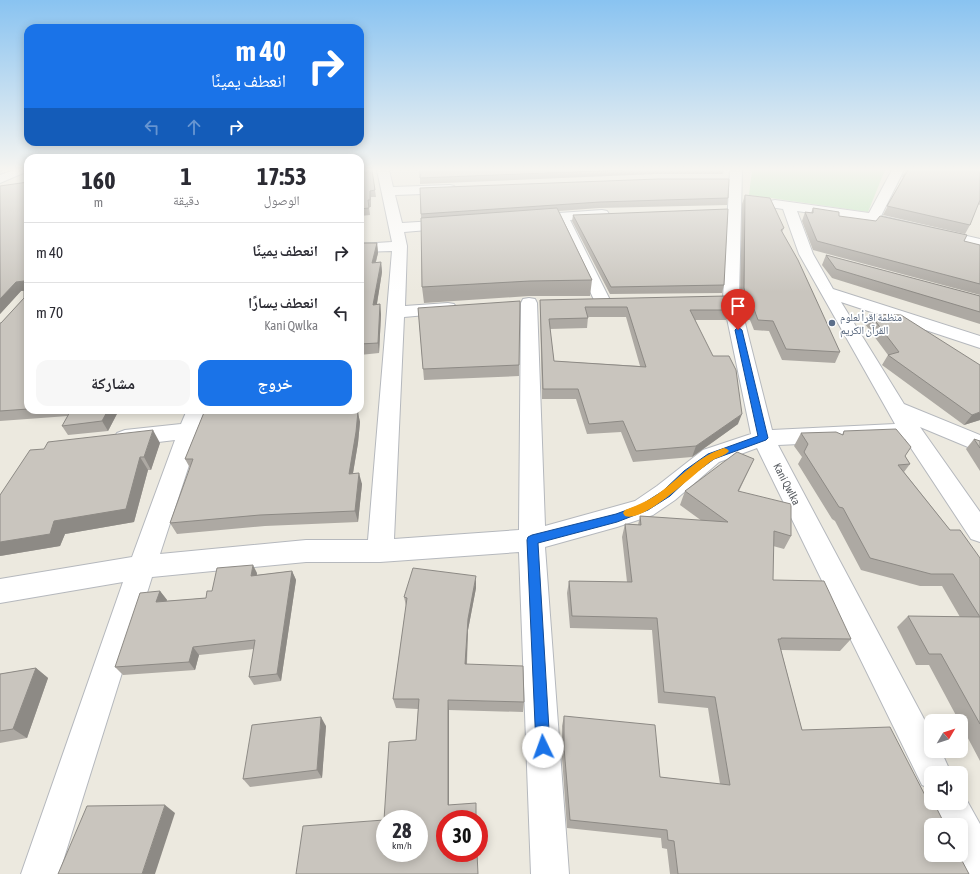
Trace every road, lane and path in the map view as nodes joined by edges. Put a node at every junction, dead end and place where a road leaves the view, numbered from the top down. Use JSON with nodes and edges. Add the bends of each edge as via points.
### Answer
{"nodes":[{"id":1,"x":392,"y":211,"type":"edge"},
{"id":2,"x":731,"y":211,"type":"edge"},
{"id":3,"x":790,"y":211,"type":"edge"},
{"id":4,"x":822,"y":211,"type":"edge"},
{"id":5,"x":877,"y":211,"type":"edge"},
{"id":6,"x":614,"y":214,"type":"edge"},
{"id":7,"x":562,"y":217,"type":"junction"},
{"id":8,"x":873,"y":218,"type":"junction"},
{"id":9,"x":514,"y":220,"type":"edge"},
{"id":10,"x":467,"y":223,"type":"edge"},
{"id":11,"x":398,"y":237,"type":"junction"},
{"id":12,"x":980,"y":243,"type":"edge"},
{"id":13,"x":364,"y":247,"type":"edge"},
{"id":14,"x":806,"y":254,"type":"junction"},
{"id":15,"x":829,"y":260,"type":"edge"},
{"id":16,"x":827,"y":292,"type":"junction"},
{"id":17,"x":603,"y":302,"type":"edge"},
{"id":18,"x":529,"y":304,"type":"dead end"},
{"id":19,"x":466,"y":307,"type":"edge"},
{"id":20,"x":396,"y":312,"type":"junction"},
{"id":21,"x":980,"y":342,"type":"edge"},
{"id":22,"x":896,"y":409,"type":"junction"},
{"id":23,"x":194,"y":420,"type":"edge"},
{"id":24,"x":909,"y":431,"type":"junction"},
{"id":25,"x":763,"y":438,"type":"junction"},
{"id":26,"x":106,"y":440,"type":"edge"},
{"id":27,"x":980,"y":444,"type":"edge"},
{"id":28,"x":980,"y":532,"type":"edge"},
{"id":29,"x":532,"y":540,"type":"junction"},
{"id":30,"x":380,"y":551,"type":"junction"},
{"id":31,"x":142,"y":567,"type":"junction"},
{"id":32,"x":0,"y":591,"type":"edge"},
{"id":33,"x":930,"y":766,"type":"edge"},
{"id":34,"x":968,"y":839,"type":"edge"},
{"id":35,"x":980,"y":863,"type":"edge"},
{"id":36,"x":40,"y":874,"type":"edge"},
{"id":37,"x":550,"y":874,"type":"edge"}],
"edges":[{"from":1,"to":11,"type":"street"},
{"from":2,"to":25,"type":"street","name":"Kani Qwlka","via":[[724,299]]},
{"from":3,"to":14,"type":"street"},
{"from":4,"to":8,"type":"street"},
{"from":5,"to":8,"type":"street"},
{"from":6,"to":7,"type":"street"},
{"from":7,"to":9,"type":"street"},
{"from":7,"to":17,"type":"street"},
{"from":8,"to":12,"type":"street"},
{"from":10,"to":11,"type":"street"},
{"from":11,"to":13,"type":"street"},
{"from":11,"to":20,"type":"street"},
{"from":14,"to":15,"type":"street"},
{"from":14,"to":16,"type":"street"},
{"from":16,"to":21,"type":"street"},
{"from":16,"to":22,"type":"street"},
{"from":18,"to":29,"type":"street"},
{"from":19,"to":20,"type":"street"},
{"from":20,"to":30,"type":"street"},
{"from":22,"to":24,"type":"street"},
{"from":22,"to":27,"type":"street"},
{"from":23,"to":26,"type":"street"},
{"from":23,"to":31,"type":"street"},
{"from":24,"to":25,"type":"street"},
{"from":24,"to":28,"type":"street"},
{"from":25,"to":29,"type":"street","via":[[711,456],[644,508]]},
{"from":25,"to":33,"type":"street","name":"Kani Qwlka"},
{"from":29,"to":30,"type":"street"},
{"from":29,"to":37,"type":"street"},
{"from":30,"to":31,"type":"street","via":[[306,551]]},
{"from":31,"to":32,"type":"street"},
{"from":31,"to":36,"type":"street"},
{"from":34,"to":35,"type":"street"}]}
